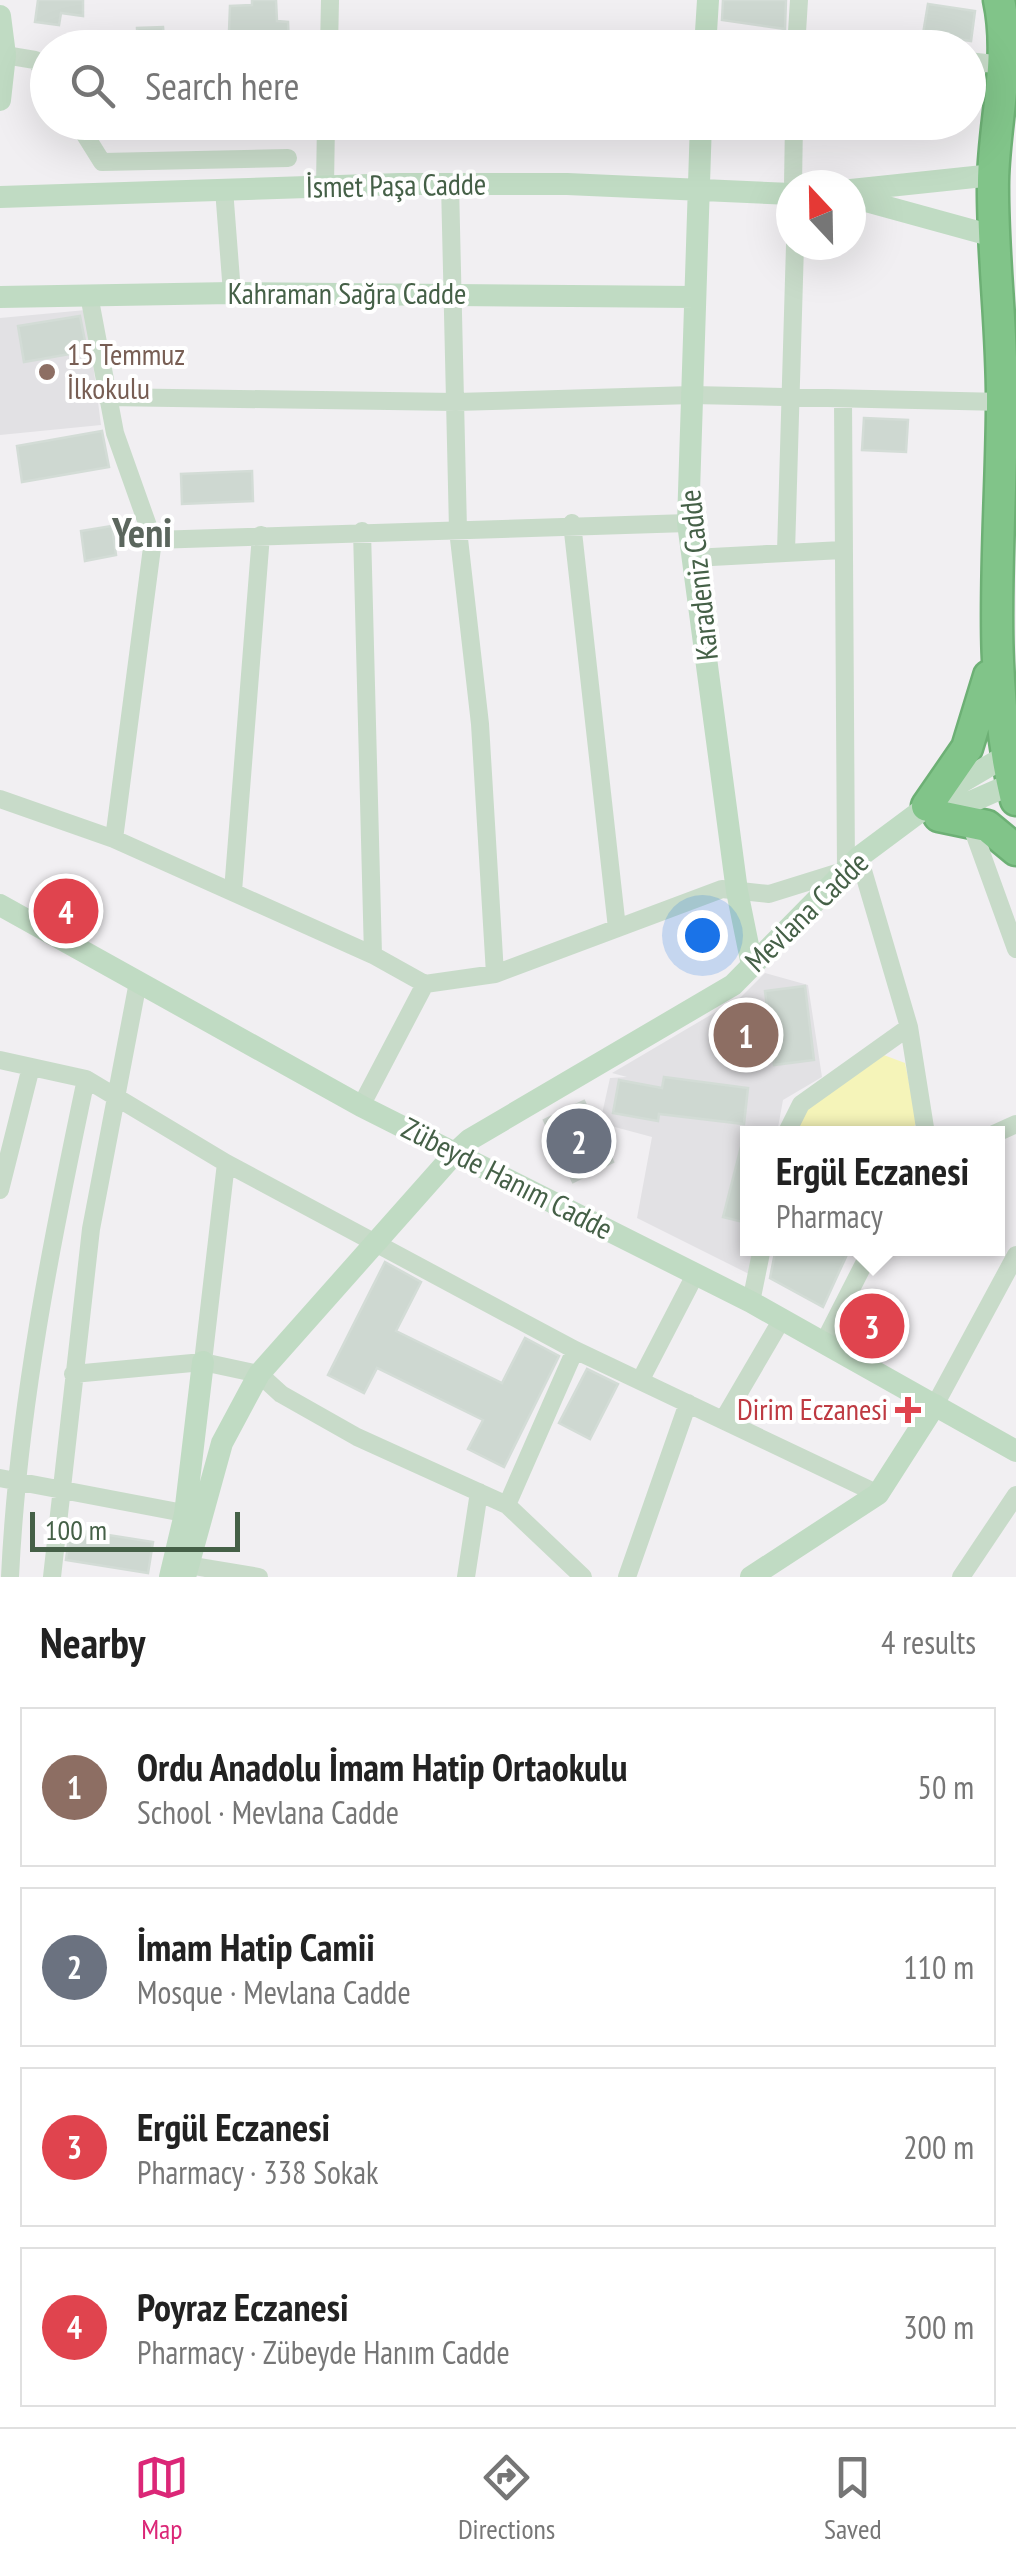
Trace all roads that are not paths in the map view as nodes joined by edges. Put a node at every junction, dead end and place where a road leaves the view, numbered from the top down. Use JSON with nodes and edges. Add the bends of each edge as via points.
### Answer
{"nodes":[{"id":1,"x":330,"y":0,"type":"edge"},
{"id":2,"x":708,"y":0,"type":"edge"},
{"id":3,"x":799,"y":0,"type":"edge"},
{"id":4,"x":999,"y":0,"type":"edge"},
{"id":5,"x":0,"y":16,"type":"edge"},
{"id":6,"x":329,"y":30,"type":"edge"},
{"id":7,"x":706,"y":30,"type":"edge"},
{"id":8,"x":797,"y":30,"type":"edge"},
{"id":9,"x":5,"y":55,"type":"junction"},
{"id":10,"x":30,"y":59,"type":"edge"},
{"id":11,"x":986,"y":63,"type":"edge"},
{"id":12,"x":1002,"y":65,"type":"junction"},
{"id":13,"x":0,"y":100,"type":"edge"},
{"id":14,"x":88,"y":140,"type":"edge"},
{"id":15,"x":325,"y":140,"type":"edge"},
{"id":16,"x":700,"y":140,"type":"edge"},
{"id":17,"x":794,"y":140,"type":"edge"},
{"id":18,"x":288,"y":158,"type":"dead end"},
{"id":19,"x":793,"y":170,"type":"edge"},
{"id":20,"x":993,"y":175,"type":"junction"},
{"id":21,"x":450,"y":184,"type":"junction"},
{"id":22,"x":324,"y":186,"type":"junction"},
{"id":23,"x":224,"y":190,"type":"junction"},
{"id":24,"x":866,"y":192,"type":"edge"},
{"id":25,"x":696,"y":193,"type":"junction"},
{"id":26,"x":776,"y":194,"type":"edge"},
{"id":27,"x":0,"y":197,"type":"edge"},
{"id":28,"x":866,"y":198,"type":"edge"},
{"id":29,"x":993,"y":236,"type":"junction"},
{"id":30,"x":795,"y":260,"type":"edge"},
{"id":31,"x":232,"y":292,"type":"junction"},
{"id":32,"x":455,"y":294,"type":"junction"},
{"id":33,"x":89,"y":296,"type":"junction"},
{"id":34,"x":695,"y":296,"type":"junction"},
{"id":35,"x":0,"y":298,"type":"edge"},
{"id":36,"x":692,"y":395,"type":"junction"},
{"id":37,"x":106,"y":396,"type":"junction"},
{"id":38,"x":792,"y":398,"type":"junction"},
{"id":39,"x":844,"y":400,"type":"junction"},
{"id":40,"x":456,"y":402,"type":"junction"},
{"id":41,"x":1002,"y":402,"type":"junction"},
{"id":42,"x":688,"y":522,"type":"junction"},
{"id":43,"x":572,"y":523,"type":"junction"},
{"id":44,"x":458,"y":530,"type":"junction"},
{"id":45,"x":362,"y":531,"type":"junction"},
{"id":46,"x":261,"y":535,"type":"junction"},
{"id":47,"x":153,"y":540,"type":"junction"},
{"id":48,"x":842,"y":550,"type":"junction"},
{"id":49,"x":786,"y":552,"type":"junction"},
{"id":50,"x":693,"y":558,"type":"junction"},
{"id":51,"x":996,"y":649,"type":"junction"},
{"id":52,"x":1011,"y":752,"type":"edge"},
{"id":53,"x":1015,"y":789,"type":"edge"},
{"id":54,"x":0,"y":799,"type":"edge"},
{"id":55,"x":945,"y":813,"type":"junction"},
{"id":56,"x":114,"y":839,"type":"junction"},
{"id":57,"x":1016,"y":850,"type":"edge"},
{"id":58,"x":852,"y":863,"type":"junction"},
{"id":59,"x":233,"y":891,"type":"junction"},
{"id":60,"x":737,"y":891,"type":"junction"},
{"id":61,"x":0,"y":905,"type":"edge"},
{"id":62,"x":617,"y":928,"type":"junction"},
{"id":63,"x":1016,"y":949,"type":"edge"},
{"id":64,"x":373,"y":955,"type":"junction"},
{"id":65,"x":752,"y":965,"type":"junction"},
{"id":66,"x":495,"y":974,"type":"junction"},
{"id":67,"x":138,"y":982,"type":"junction"},
{"id":68,"x":425,"y":984,"type":"junction"},
{"id":69,"x":909,"y":1027,"type":"junction"},
{"id":70,"x":0,"y":1060,"type":"edge"},
{"id":71,"x":31,"y":1067,"type":"junction"},
{"id":72,"x":86,"y":1079,"type":"junction"},
{"id":73,"x":116,"y":1096,"type":"junction"},
{"id":74,"x":361,"y":1106,"type":"junction"},
{"id":75,"x":790,"y":1126,"type":"edge"},
{"id":76,"x":925,"y":1126,"type":"edge"},
{"id":77,"x":456,"y":1152,"type":"junction"},
{"id":78,"x":226,"y":1163,"type":"junction"},
{"id":79,"x":0,"y":1190,"type":"edge"},
{"id":80,"x":380,"y":1242,"type":"junction"},
{"id":81,"x":1016,"y":1255,"type":"edge"},
{"id":82,"x":760,"y":1256,"type":"edge"},
{"id":83,"x":868,"y":1256,"type":"edge"},
{"id":84,"x":696,"y":1275,"type":"junction"},
{"id":85,"x":751,"y":1302,"type":"junction"},
{"id":86,"x":782,"y":1319,"type":"junction"},
{"id":87,"x":824,"y":1342,"type":"junction"},
{"id":88,"x":574,"y":1350,"type":"junction"},
{"id":89,"x":203,"y":1362,"type":"junction"},
{"id":90,"x":73,"y":1374,"type":"junction"},
{"id":91,"x":259,"y":1374,"type":"junction"},
{"id":92,"x":640,"y":1381,"type":"junction"},
{"id":93,"x":688,"y":1403,"type":"junction"},
{"id":94,"x":935,"y":1405,"type":"junction"},
{"id":95,"x":723,"y":1420,"type":"junction"},
{"id":96,"x":1016,"y":1451,"type":"edge"},
{"id":97,"x":7,"y":1480,"type":"edge"},
{"id":98,"x":61,"y":1491,"type":"junction"},
{"id":99,"x":479,"y":1492,"type":"junction"},
{"id":100,"x":878,"y":1494,"type":"junction"},
{"id":101,"x":1016,"y":1495,"type":"edge"},
{"id":102,"x":507,"y":1505,"type":"junction"},
{"id":103,"x":194,"y":1515,"type":"junction"},
{"id":104,"x":181,"y":1573,"type":"edge"},
{"id":105,"x":10,"y":1577,"type":"edge"},
{"id":106,"x":52,"y":1577,"type":"edge"},
{"id":107,"x":259,"y":1577,"type":"edge"},
{"id":108,"x":466,"y":1577,"type":"edge"},
{"id":109,"x":583,"y":1577,"type":"edge"},
{"id":110,"x":627,"y":1577,"type":"edge"},
{"id":111,"x":751,"y":1577,"type":"edge"},
{"id":112,"x":962,"y":1577,"type":"edge"}],
"edges":[{"from":1,"to":6,"type":"street"},
{"from":2,"to":7,"type":"street"},
{"from":3,"to":8,"type":"street"},
{"from":4,"to":12,"type":"highway"},
{"from":5,"to":9,"type":"street"},
{"from":9,"to":10,"type":"street"},
{"from":9,"to":13,"type":"street"},
{"from":11,"to":12,"type":"street"},
{"from":12,"to":20,"type":"highway"},
{"from":14,"to":18,"type":"street","via":[[102,162]]},
{"from":15,"to":22,"type":"street"},
{"from":16,"to":25,"type":"street","name":"Karadeniz Cadde"},
{"from":17,"to":19,"type":"street"},
{"from":20,"to":24,"type":"street"},
{"from":20,"to":29,"type":"highway"},
{"from":21,"to":22,"type":"street","name":"İsmet Paşa Cadde"},
{"from":21,"to":25,"type":"street","name":"İsmet Paşa Cadde"},
{"from":21,"to":32,"type":"street"},
{"from":22,"to":23,"type":"street","name":"İsmet Paşa Cadde"},
{"from":23,"to":27,"type":"street","name":"İsmet Paşa Cadde"},
{"from":23,"to":31,"type":"street"},
{"from":25,"to":26,"type":"street","name":"İsmet Paşa Cadde"},
{"from":25,"to":34,"type":"street","name":"Karadeniz Cadde"},
{"from":28,"to":29,"type":"street"},
{"from":29,"to":41,"type":"highway"},
{"from":30,"to":38,"type":"street"},
{"from":31,"to":32,"type":"street","name":"Kahraman Sağra Cadde"},
{"from":31,"to":33,"type":"street","name":"Kahraman Sağra Cadde"},
{"from":32,"to":34,"type":"street","name":"Kahraman Sağra Cadde"},
{"from":32,"to":40,"type":"street"},
{"from":33,"to":35,"type":"street","name":"Kahraman Sağra Cadde"},
{"from":33,"to":37,"type":"street"},
{"from":34,"to":36,"type":"street","name":"Karadeniz Cadde"},
{"from":36,"to":38,"type":"street"},
{"from":36,"to":40,"type":"street"},
{"from":36,"to":42,"type":"street","name":"Karadeniz Cadde"},
{"from":37,"to":40,"type":"street"},
{"from":37,"to":47,"type":"street"},
{"from":38,"to":39,"type":"street"},
{"from":38,"to":49,"type":"street"},
{"from":39,"to":41,"type":"street"},
{"from":39,"to":48,"type":"street"},
{"from":40,"to":44,"type":"street"},
{"from":41,"to":51,"type":"highway"},
{"from":42,"to":43,"type":"street"},
{"from":42,"to":50,"type":"street","name":"Karadeniz Cadde"},
{"from":43,"to":44,"type":"street"},
{"from":43,"to":62,"type":"street"},
{"from":44,"to":45,"type":"street"},
{"from":44,"to":66,"type":"street","via":[[480,724]]},
{"from":45,"to":46,"type":"street"},
{"from":45,"to":64,"type":"street"},
{"from":46,"to":47,"type":"street"},
{"from":46,"to":59,"type":"street"},
{"from":47,"to":56,"type":"street"},
{"from":48,"to":49,"type":"street"},
{"from":48,"to":58,"type":"street"},
{"from":49,"to":50,"type":"street"},
{"from":50,"to":60,"type":"street","name":"Karadeniz Cadde"},
{"from":51,"to":52,"type":"highway"},
{"from":51,"to":55,"type":"highway"},
{"from":52,"to":53,"type":"highway"},
{"from":52,"to":55,"type":"street","name":"Mevlana Cadde"},
{"from":53,"to":55,"type":"street","name":"Mevlana Cadde"},
{"from":54,"to":56,"type":"street"},
{"from":55,"to":57,"type":"highway","via":[[987,826]]},
{"from":55,"to":58,"type":"street","name":"Mevlana Cadde","via":[[904,827]]},
{"from":55,"to":63,"type":"street"},
{"from":56,"to":59,"type":"street"},
{"from":58,"to":60,"type":"street","via":[[769,894]]},
{"from":58,"to":65,"type":"street","name":"Mevlana Cadde"},
{"from":58,"to":69,"type":"street"},
{"from":59,"to":64,"type":"street"},
{"from":60,"to":62,"type":"street","via":[[722,889]]},
{"from":60,"to":65,"type":"street","name":"Karadeniz Cadde"},
{"from":61,"to":67,"type":"street","name":"Zübeyde Hanım Cadde"},
{"from":62,"to":66,"type":"street"},
{"from":64,"to":68,"type":"street"},
{"from":65,"to":77,"type":"street","name":"Mevlana Cadde","via":[[733,985]]},
{"from":66,"to":68,"type":"street"},
{"from":67,"to":73,"type":"street"},
{"from":67,"to":74,"type":"street","name":"Zübeyde Hanım Cadde"},
{"from":68,"to":74,"type":"street"},
{"from":69,"to":75,"type":"street","via":[[801,1104]]},
{"from":69,"to":76,"type":"street"},
{"from":70,"to":71,"type":"street"},
{"from":71,"to":72,"type":"street"},
{"from":71,"to":79,"type":"street"},
{"from":72,"to":73,"type":"street"},
{"from":72,"to":97,"type":"street"},
{"from":73,"to":78,"type":"street"},
{"from":73,"to":90,"type":"street"},
{"from":74,"to":77,"type":"street","name":"Zübeyde Hanım Cadde"},
{"from":77,"to":80,"type":"street","name":"Mevlana Cadde"},
{"from":77,"to":84,"type":"street","name":"Zübeyde Hanım Cadde"},
{"from":78,"to":80,"type":"street"},
{"from":78,"to":89,"type":"street"},
{"from":80,"to":88,"type":"street"},
{"from":80,"to":91,"type":"street","name":"Mevlana Cadde"},
{"from":81,"to":94,"type":"street"},
{"from":82,"to":85,"type":"street"},
{"from":83,"to":87,"type":"street"},
{"from":84,"to":85,"type":"street","name":"Zübeyde Hanım Cadde"},
{"from":84,"to":92,"type":"street"},
{"from":85,"to":86,"type":"street","name":"Zübeyde Hanım Cadde"},
{"from":86,"to":87,"type":"street","name":"Zübeyde Hanım Cadde"},
{"from":86,"to":95,"type":"street"},
{"from":87,"to":94,"type":"street","name":"Zübeyde Hanım Cadde"},
{"from":88,"to":92,"type":"street"},
{"from":88,"to":102,"type":"street"},
{"from":89,"to":90,"type":"street"},
{"from":89,"to":91,"type":"street"},
{"from":89,"to":103,"type":"street"},
{"from":90,"to":98,"type":"street"},
{"from":91,"to":99,"type":"street","via":[[357,1437]]},
{"from":91,"to":103,"type":"street","name":"Mevlana Cadde"},
{"from":92,"to":93,"type":"street"},
{"from":93,"to":95,"type":"street"},
{"from":93,"to":110,"type":"street"},
{"from":94,"to":96,"type":"street","name":"Zübeyde Hanım Cadde"},
{"from":94,"to":100,"type":"street"},
{"from":95,"to":100,"type":"street"},
{"from":97,"to":98,"type":"street"},
{"from":97,"to":105,"type":"street"},
{"from":98,"to":103,"type":"street"},
{"from":98,"to":106,"type":"street"},
{"from":99,"to":102,"type":"street"},
{"from":99,"to":108,"type":"street"},
{"from":100,"to":111,"type":"street"},
{"from":101,"to":112,"type":"street"},
{"from":102,"to":109,"type":"street"},
{"from":103,"to":104,"type":"street"},
{"from":104,"to":107,"type":"street"}]}
